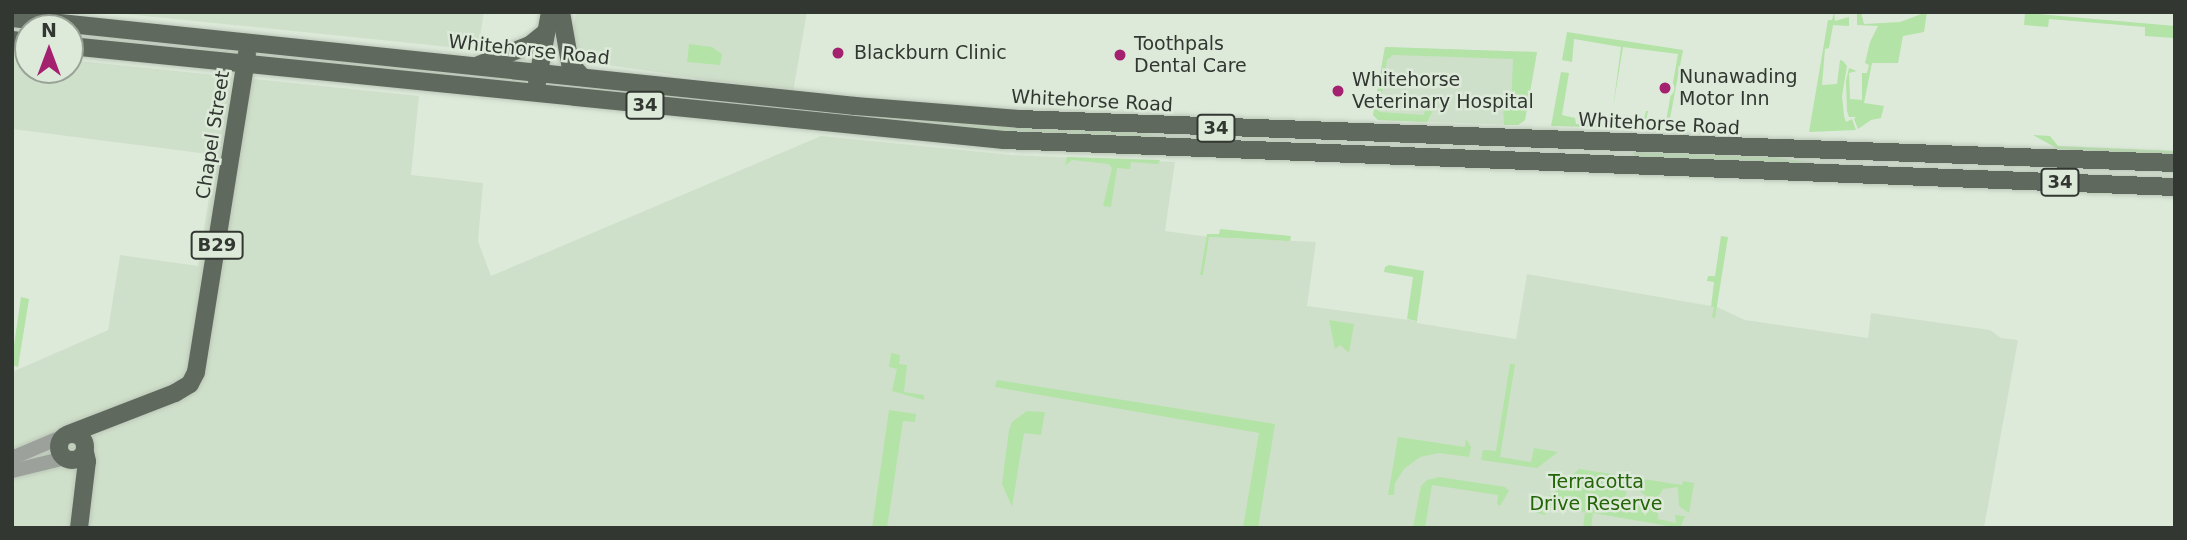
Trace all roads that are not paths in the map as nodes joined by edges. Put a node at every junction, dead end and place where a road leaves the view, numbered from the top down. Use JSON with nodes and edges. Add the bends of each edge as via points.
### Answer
{"nodes":[{"id":1,"x":550,"y":12,"type":"edge"},
{"id":2,"x":561,"y":12,"type":"edge"},
{"id":3,"x":12,"y":18,"type":"edge"},
{"id":4,"x":546,"y":32,"type":"junction"},
{"id":5,"x":248,"y":42,"type":"junction"},
{"id":6,"x":84,"y":47,"type":"edge"},
{"id":7,"x":245,"y":63,"type":"junction"},
{"id":8,"x":476,"y":66,"type":"junction"},
{"id":9,"x":539,"y":72,"type":"junction"},
{"id":10,"x":582,"y":77,"type":"junction"},
{"id":11,"x":535,"y":93,"type":"junction"},
{"id":12,"x":771,"y":97,"type":"junction"},
{"id":13,"x":855,"y":106,"type":"junction"},
{"id":14,"x":788,"y":119,"type":"junction"},
{"id":15,"x":852,"y":126,"type":"junction"},
{"id":16,"x":1961,"y":153,"type":"junction"},
{"id":17,"x":2175,"y":163,"type":"edge"},
{"id":18,"x":1976,"y":178,"type":"junction"},
{"id":19,"x":2175,"y":187,"type":"edge"},
{"id":20,"x":113,"y":418,"type":"junction"},
{"id":21,"x":68,"y":435,"type":"junction"},
{"id":22,"x":85,"y":452,"type":"junction"},
{"id":23,"x":12,"y":458,"type":"edge"},
{"id":24,"x":66,"y":459,"type":"junction"},
{"id":25,"x":12,"y":471,"type":"edge"},
{"id":26,"x":66,"y":528,"type":"edge"},
{"id":27,"x":79,"y":528,"type":"edge"}],
"edges":[{"from":1,"to":4,"type":"main road"},
{"from":2,"to":10,"type":"main road","via":[[570,63]]},
{"from":3,"to":5,"type":"main road","name":"Whitehorse Road","number":"34"},
{"from":4,"to":8,"type":"main road","via":[[530,45]]},
{"from":4,"to":9,"type":"main road"},
{"from":5,"to":7,"type":"main road","name":"Chapel Street","number":"B29"},
{"from":5,"to":8,"type":"main road","name":"Whitehorse Road","number":"34"},
{"from":6,"to":7,"type":"main road","number":"34"},
{"from":7,"to":11,"type":"main road","number":"34"},
{"from":7,"to":20,"type":"main road","name":"Chapel Street","number":"B29","via":[[196,372],[185,387]]},
{"from":8,"to":9,"type":"main road","name":"Whitehorse Road","number":"34"},
{"from":9,"to":10,"type":"main road","name":"Whitehorse Road","number":"34"},
{"from":9,"to":11,"type":"main road"},
{"from":10,"to":12,"type":"main road","name":"Whitehorse Road","number":"34"},
{"from":11,"to":14,"type":"main road","number":"34"},
{"from":12,"to":13,"type":"main road","name":"Whitehorse Road","number":"34"},
{"from":12,"to":14,"type":"main road","via":[[788,109]]},
{"from":13,"to":15,"type":"main road","via":[[846,114]]},
{"from":13,"to":16,"type":"main road","name":"Whitehorse Road","number":"34","via":[[1179,127]]},
{"from":14,"to":15,"type":"main road","number":"34"},
{"from":15,"to":18,"type":"main road","number":"34","via":[[1004,140]]},
{"from":16,"to":17,"type":"main road","name":"Whitehorse Road","number":"34"},
{"from":16,"to":18,"type":"main road"},
{"from":18,"to":19,"type":"main road","number":"34"},
{"from":20,"to":21,"type":"main road","number":"B29"},
{"from":20,"to":22,"type":"main road","number":"B29"},
{"from":21,"to":22,"type":"main road","via":[[81,436]]},
{"from":21,"to":23,"type":"street"},
{"from":21,"to":24,"type":"main road","via":[[59,447]]},
{"from":22,"to":24,"type":"main road","number":"B29","via":[[77,460]]},
{"from":22,"to":27,"type":"main road"},
{"from":24,"to":25,"type":"street"},
{"from":24,"to":26,"type":"main road","via":[[73,484]]}]}
